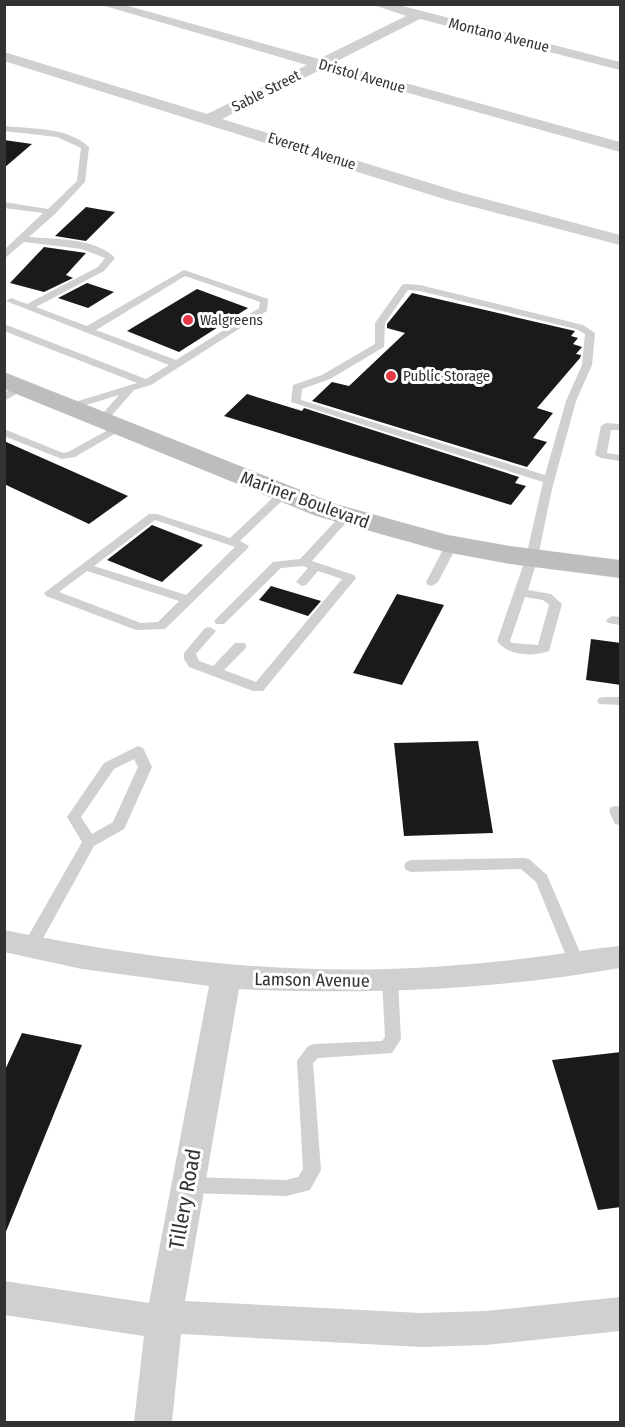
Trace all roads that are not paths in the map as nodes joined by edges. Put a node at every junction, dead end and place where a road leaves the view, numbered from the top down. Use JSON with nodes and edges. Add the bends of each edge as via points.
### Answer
{"nodes":[{"id":1,"x":104,"y":4,"type":"edge"},
{"id":2,"x":377,"y":4,"type":"edge"},
{"id":3,"x":418,"y":15,"type":"junction"},
{"id":4,"x":4,"y":56,"type":"edge"},
{"id":5,"x":320,"y":64,"type":"junction"},
{"id":6,"x":621,"y":66,"type":"edge"},
{"id":7,"x":210,"y":119,"type":"junction"},
{"id":8,"x":4,"y":128,"type":"edge"},
{"id":9,"x":621,"y":147,"type":"edge"},
{"id":10,"x":4,"y":205,"type":"edge"},
{"id":11,"x":52,"y":212,"type":"junction"},
{"id":12,"x":23,"y":239,"type":"junction"},
{"id":13,"x":621,"y":240,"type":"edge"},
{"id":14,"x":4,"y":256,"type":"edge"},
{"id":15,"x":7,"y":302,"type":"edge"},
{"id":16,"x":28,"y":307,"type":"junction"},
{"id":17,"x":4,"y":327,"type":"edge"},
{"id":18,"x":88,"y":330,"type":"junction"},
{"id":19,"x":177,"y":364,"type":"junction"},
{"id":20,"x":147,"y":383,"type":"junction"},
{"id":21,"x":10,"y":388,"type":"edge"},
{"id":22,"x":129,"y":390,"type":"junction"},
{"id":23,"x":69,"y":407,"type":"junction"},
{"id":24,"x":110,"y":424,"type":"junction"},
{"id":25,"x":621,"y":427,"type":"edge"},
{"id":26,"x":4,"y":432,"type":"edge"},
{"id":27,"x":621,"y":458,"type":"edge"},
{"id":28,"x":549,"y":480,"type":"junction"},
{"id":29,"x":283,"y":494,"type":"junction"},
{"id":30,"x":346,"y":516,"type":"junction"},
{"id":31,"x":232,"y":542,"type":"junction"},
{"id":32,"x":452,"y":544,"type":"junction"},
{"id":33,"x":531,"y":558,"type":"junction"},
{"id":34,"x":310,"y":564,"type":"junction"},
{"id":35,"x":85,"y":567,"type":"junction"},
{"id":36,"x":621,"y":569,"type":"edge"},
{"id":37,"x":302,"y":582,"type":"dead end"},
{"id":38,"x":432,"y":582,"type":"dead end"},
{"id":39,"x":520,"y":592,"type":"junction"},
{"id":40,"x":188,"y":600,"type":"junction"},
{"id":41,"x":240,"y":646,"type":"dead end"},
{"id":42,"x":215,"y":672,"type":"junction"},
{"id":43,"x":604,"y":701,"type":"dead end"},
{"id":44,"x":621,"y":702,"type":"edge"},
{"id":45,"x":89,"y":842,"type":"junction"},
{"id":46,"x":411,"y":866,"type":"dead end"},
{"id":47,"x":17,"y":944,"type":"edge"},
{"id":48,"x":621,"y":957,"type":"edge"},
{"id":49,"x":578,"y":964,"type":"junction"},
{"id":50,"x":226,"y":977,"type":"junction"},
{"id":51,"x":390,"y":981,"type":"junction"},
{"id":52,"x":188,"y":1185,"type":"junction"},
{"id":53,"x":4,"y":1298,"type":"edge"},
{"id":54,"x":621,"y":1314,"type":"edge"},
{"id":55,"x":164,"y":1322,"type":"junction"},
{"id":56,"x":153,"y":1422,"type":"edge"}],
"edges":[{"from":1,"to":5,"type":"street","name":"Dristol Avenue"},
{"from":2,"to":3,"type":"street","name":"Montano Avenue"},
{"from":3,"to":5,"type":"street","name":"Sable Street"},
{"from":3,"to":6,"type":"street","name":"Montano Avenue"},
{"from":4,"to":7,"type":"street","name":"Everett Avenue"},
{"from":5,"to":7,"type":"street","name":"Sable Street"},
{"from":5,"to":9,"type":"street","name":"Dristol Avenue"},
{"from":7,"to":13,"type":"street","name":"Everett Avenue","via":[[453,196]]},
{"from":8,"to":11,"type":"lane","via":[[67,138],[85,147],[81,182]]},
{"from":10,"to":11,"type":"lane"},
{"from":11,"to":12,"type":"lane"},
{"from":12,"to":14,"type":"lane"},
{"from":12,"to":16,"type":"lane","via":[[89,248],[110,258],[101,269]]},
{"from":15,"to":16,"type":"lane"},
{"from":16,"to":18,"type":"lane"},
{"from":17,"to":20,"type":"lane"},
{"from":18,"to":19,"type":"lane"},
{"from":18,"to":19,"type":"lane","via":[[183,273],[265,301],[264,309]]},
{"from":19,"to":20,"type":"lane"},
{"from":20,"to":22,"type":"lane"},
{"from":21,"to":23,"type":"main road","name":"Mariner Boulevard"},
{"from":22,"to":23,"type":"lane"},
{"from":22,"to":24,"type":"lane"},
{"from":23,"to":24,"type":"main road","name":"Mariner Boulevard"},
{"from":24,"to":26,"type":"lane","via":[[71,455],[62,456]]},
{"from":24,"to":29,"type":"main road","name":"Mariner Boulevard"},
{"from":25,"to":27,"type":"lane","via":[[606,426],[601,455]]},
{"from":28,"to":28,"type":"lane","via":[[571,401],[587,365],[590,333],[579,327],[405,287],[380,322],[380,345],[326,377],[297,387],[296,402]]},
{"from":28,"to":33,"type":"lane"},
{"from":29,"to":30,"type":"main road","name":"Mariner Boulevard"},
{"from":29,"to":31,"type":"lane"},
{"from":30,"to":32,"type":"main road","name":"Mariner Boulevard"},
{"from":30,"to":34,"type":"lane"},
{"from":31,"to":35,"type":"lane","via":[[153,516]]},
{"from":31,"to":40,"type":"lane","via":[[243,546]]},
{"from":32,"to":33,"type":"main road","name":"Mariner Boulevard"},
{"from":32,"to":38,"type":"lane"},
{"from":33,"to":36,"type":"main road","name":"Mariner Boulevard"},
{"from":33,"to":39,"type":"lane"},
{"from":34,"to":37,"type":"lane"},
{"from":34,"to":42,"type":"lane","via":[[277,565],[195,645],[190,659]]},
{"from":34,"to":42,"type":"lane","via":[[350,578],[258,688]]},
{"from":35,"to":40,"type":"lane"},
{"from":35,"to":40,"type":"lane","via":[[50,593],[140,627],[160,626]]},
{"from":39,"to":39,"type":"lane","via":[[503,641],[508,647],[535,651],[544,648],[556,604],[547,597]]},
{"from":41,"to":42,"type":"lane"},
{"from":43,"to":44,"type":"lane"},
{"from":45,"to":45,"type":"lane","via":[[119,825],[145,767],[138,751],[109,766],[74,817]]},
{"from":45,"to":47,"type":"lane"},
{"from":46,"to":49,"type":"lane","via":[[524,862],[542,879]]},
{"from":47,"to":50,"type":"street","name":"Lamson Avenue","via":[[144,968]]},
{"from":48,"to":49,"type":"street","name":"Lamson Avenue"},
{"from":49,"to":51,"type":"street","name":"Lamson Avenue"},
{"from":50,"to":51,"type":"street","name":"Lamson Avenue"},
{"from":50,"to":52,"type":"street","name":"Tillery Road"},
{"from":51,"to":52,"type":"lane","via":[[393,1040],[386,1048],[314,1051],[305,1061],[312,1170],[304,1184],[286,1188]]},
{"from":52,"to":55,"type":"street","name":"Tillery Road"},
{"from":53,"to":55,"type":"street"},
{"from":54,"to":55,"type":"street","via":[[486,1328],[421,1330],[175,1317]]},
{"from":55,"to":56,"type":"street","name":"Tillery Road"}]}
